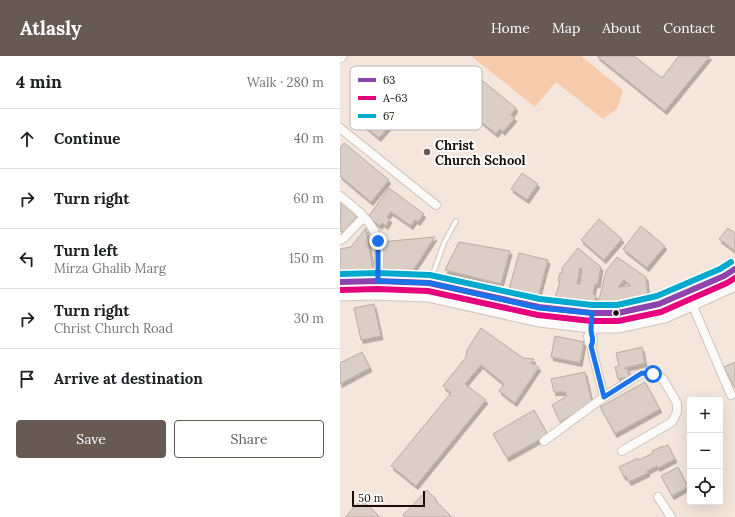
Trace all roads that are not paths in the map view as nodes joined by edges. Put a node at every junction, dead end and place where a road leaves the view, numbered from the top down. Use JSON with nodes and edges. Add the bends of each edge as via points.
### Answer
{"nodes":[{"id":1,"x":340,"y":128,"type":"edge"},
{"id":2,"x":340,"y":196,"type":"edge"},
{"id":3,"x":436,"y":205,"type":"dead end"},
{"id":4,"x":364,"y":217,"type":"junction"},
{"id":5,"x":456,"y":221,"type":"dead end"},
{"id":6,"x":340,"y":240,"type":"edge"},
{"id":7,"x":735,"y":269,"type":"edge"},
{"id":8,"x":378,"y":281,"type":"junction"},
{"id":9,"x":340,"y":282,"type":"edge"},
{"id":10,"x":430,"y":283,"type":"junction"},
{"id":11,"x":735,"y":285,"type":"edge"},
{"id":12,"x":340,"y":295,"type":"edge"},
{"id":13,"x":692,"y":304,"type":"junction"},
{"id":14,"x":592,"y":313,"type":"junction"},
{"id":15,"x":591,"y":330,"type":"junction"},
{"id":16,"x":731,"y":395,"type":"dead end"},
{"id":17,"x":604,"y":397,"type":"junction"},
{"id":18,"x":544,"y":441,"type":"dead end"},
{"id":19,"x":622,"y":451,"type":"dead end"},
{"id":20,"x":658,"y":497,"type":"dead end"},
{"id":21,"x":671,"y":517,"type":"edge"}],
"edges":[{"from":1,"to":3,"type":"street"},
{"from":2,"to":4,"type":"street"},
{"from":4,"to":6,"type":"street"},
{"from":4,"to":8,"type":"street","via":[[378,241]]},
{"from":5,"to":10,"type":"lane","via":[[444,243]]},
{"from":7,"to":14,"type":"main road","via":[[659,304],[618,313]]},
{"from":8,"to":9,"type":"main road"},
{"from":8,"to":10,"type":"main road"},
{"from":10,"to":14,"type":"main road","via":[[539,308]]},
{"from":11,"to":13,"type":"main road"},
{"from":12,"to":15,"type":"main road","via":[[428,296]]},
{"from":13,"to":15,"type":"main road","via":[[665,317]]},
{"from":13,"to":16,"type":"street"},
{"from":14,"to":15,"type":"street"},
{"from":15,"to":17,"type":"street","via":[[591,346]]},
{"from":17,"to":18,"type":"street"},
{"from":17,"to":19,"type":"street","via":[[642,373],[653,374],[663,380],[677,403],[677,412],[672,422]]},
{"from":20,"to":21,"type":"street"}]}
